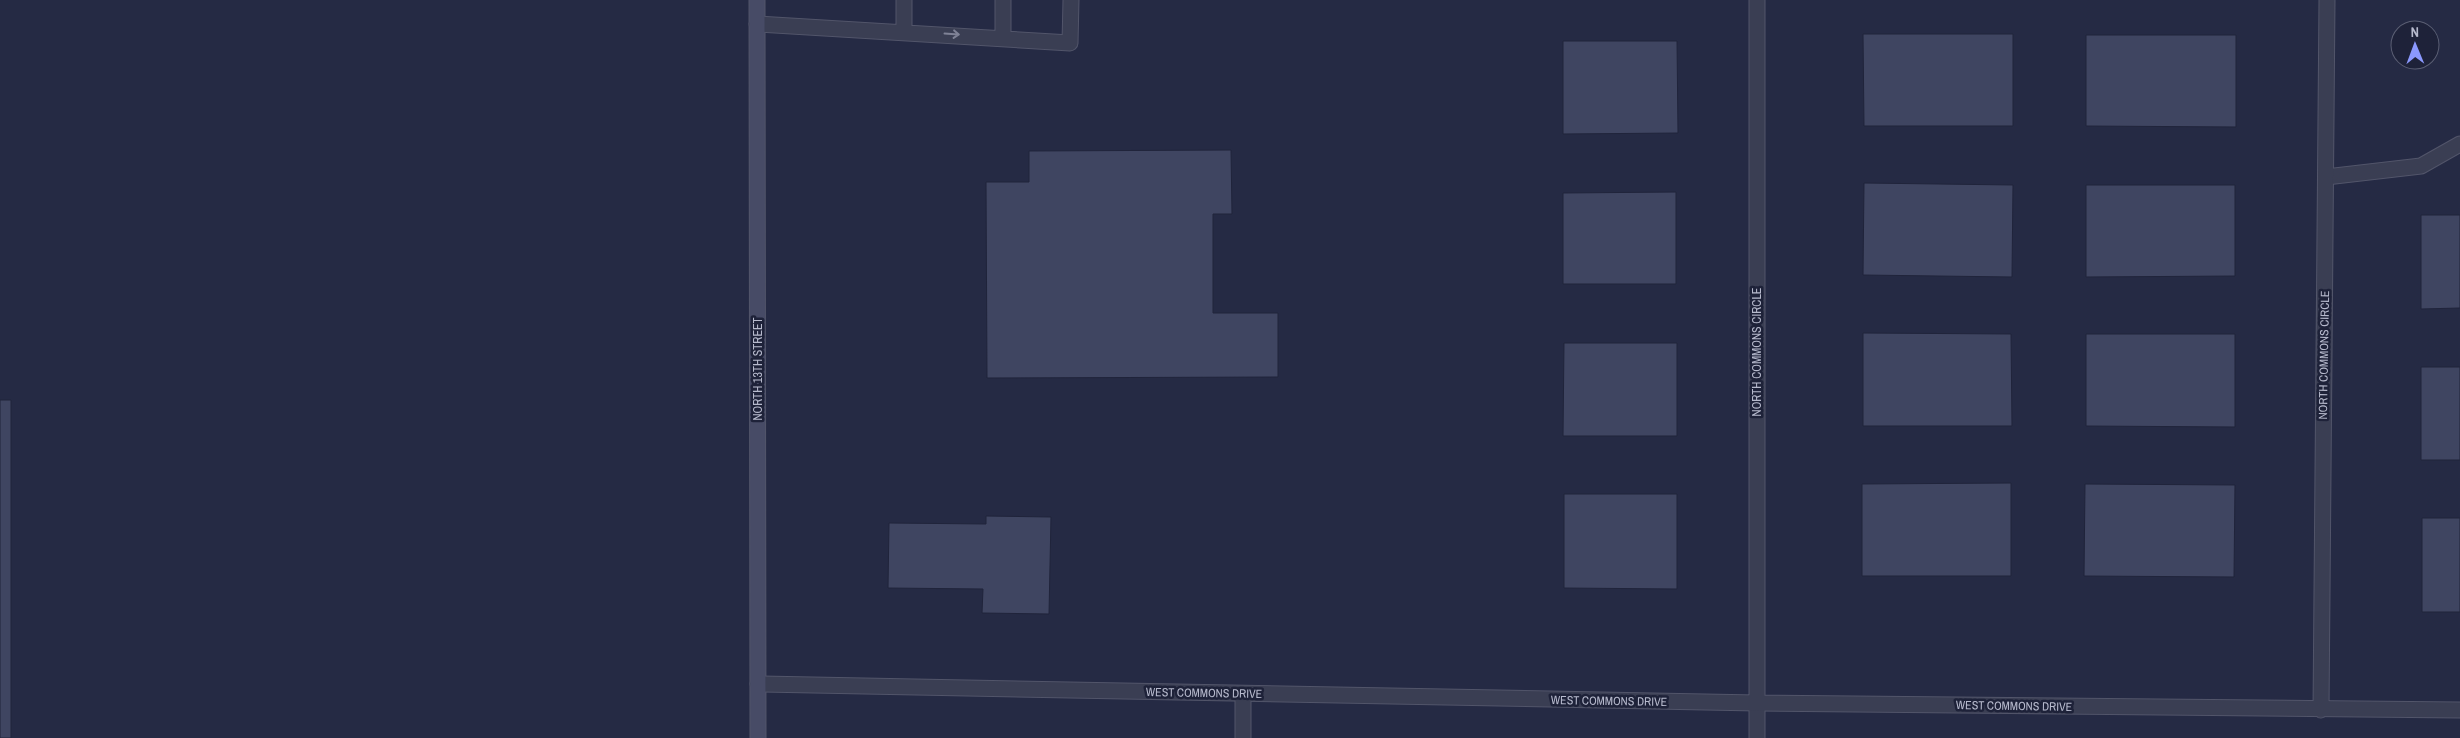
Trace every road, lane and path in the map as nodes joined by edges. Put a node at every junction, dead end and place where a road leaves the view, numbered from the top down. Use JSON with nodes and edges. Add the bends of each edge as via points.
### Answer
{"nodes":[{"id":1,"x":757,"y":0,"type":"edge"},
{"id":2,"x":904,"y":0,"type":"edge"},
{"id":3,"x":1003,"y":0,"type":"edge"},
{"id":4,"x":1071,"y":0,"type":"edge"},
{"id":5,"x":1757,"y":0,"type":"edge"},
{"id":6,"x":2328,"y":0,"type":"edge"},
{"id":7,"x":757,"y":24,"type":"junction"},
{"id":8,"x":904,"y":31,"type":"junction"},
{"id":9,"x":1003,"y":38,"type":"junction"},
{"id":10,"x":2460,"y":144,"type":"edge"},
{"id":11,"x":2326,"y":177,"type":"junction"},
{"id":12,"x":758,"y":684,"type":"junction"},
{"id":13,"x":1243,"y":694,"type":"junction"},
{"id":14,"x":1757,"y":703,"type":"junction"},
{"id":15,"x":2321,"y":710,"type":"junction"},
{"id":16,"x":2460,"y":710,"type":"edge"},
{"id":17,"x":758,"y":738,"type":"edge"},
{"id":18,"x":1243,"y":738,"type":"edge"},
{"id":19,"x":1757,"y":738,"type":"edge"}],
"edges":[{"from":1,"to":7,"type":"main road","name":"NORTH 13TH STREET"},
{"from":2,"to":8,"type":"street"},
{"from":3,"to":9,"type":"street"},
{"from":4,"to":9,"type":"street","via":[[1070,43]]},
{"from":5,"to":14,"type":"street","name":"NORTH COMMONS CIRCLE"},
{"from":6,"to":11,"type":"street","name":"NORTH COMMONS CIRCLE"},
{"from":7,"to":8,"type":"street"},
{"from":7,"to":12,"type":"main road","name":"NORTH 13TH STREET"},
{"from":8,"to":9,"type":"street","one_way":true},
{"from":10,"to":11,"type":"street","via":[[2421,166]]},
{"from":11,"to":15,"type":"street","name":"NORTH COMMONS CIRCLE"},
{"from":12,"to":13,"type":"street","name":"WEST COMMONS DRIVE"},
{"from":12,"to":17,"type":"main road","name":"NORTH 13TH STREET"},
{"from":13,"to":14,"type":"street","name":"WEST COMMONS DRIVE"},
{"from":13,"to":18,"type":"street"},
{"from":14,"to":15,"type":"street","name":"WEST COMMONS DRIVE"},
{"from":14,"to":19,"type":"street","name":"NORTH COMMONS CIRCLE"},
{"from":15,"to":16,"type":"street","name":"WEST COMMONS DRIVE"}]}
